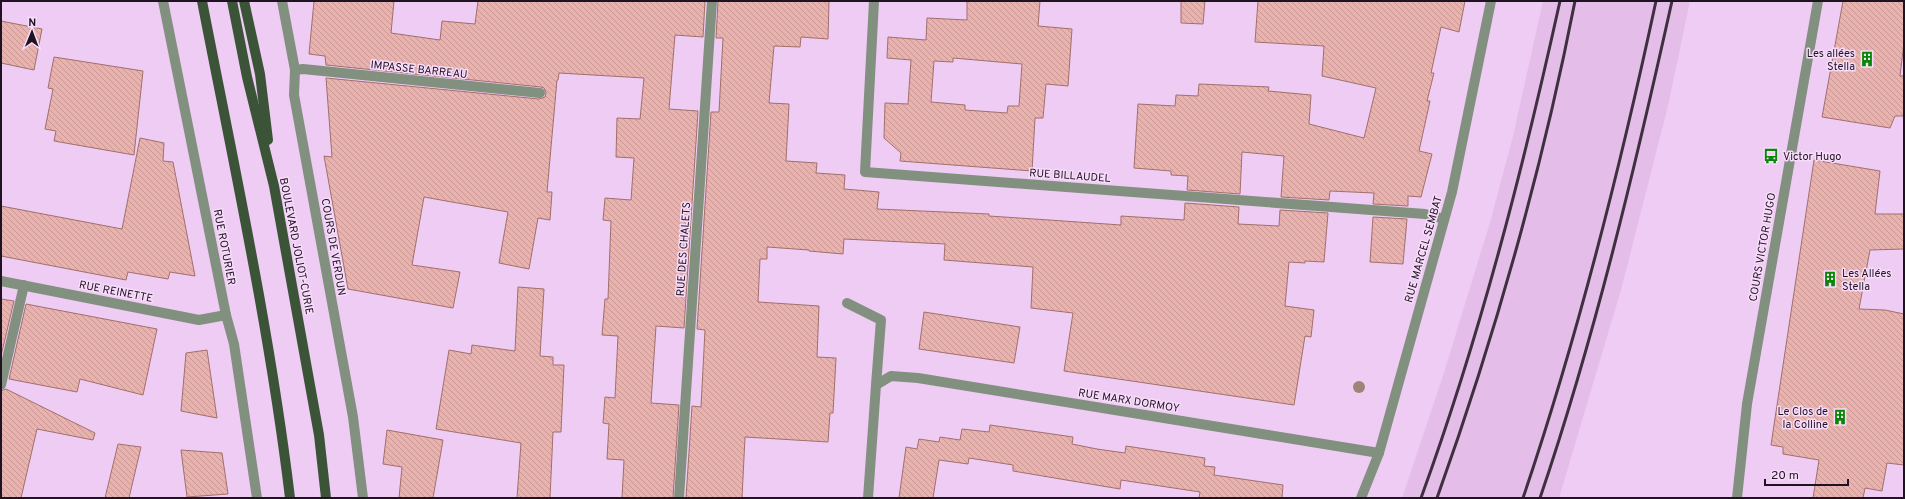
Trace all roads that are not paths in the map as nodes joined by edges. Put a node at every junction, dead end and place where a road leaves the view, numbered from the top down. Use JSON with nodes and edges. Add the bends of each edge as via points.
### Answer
{"nodes":[{"id":1,"x":163,"y":1,"type":"edge"},
{"id":2,"x":202,"y":1,"type":"edge"},
{"id":3,"x":232,"y":1,"type":"edge"},
{"id":4,"x":244,"y":1,"type":"edge"},
{"id":5,"x":282,"y":1,"type":"edge"},
{"id":6,"x":712,"y":1,"type":"edge"},
{"id":7,"x":874,"y":1,"type":"edge"},
{"id":8,"x":1491,"y":1,"type":"edge"},
{"id":9,"x":1818,"y":1,"type":"edge"},
{"id":10,"x":295,"y":70,"type":"junction"},
{"id":11,"x":540,"y":93,"type":"dead end"},
{"id":12,"x":274,"y":186,"type":"junction"},
{"id":13,"x":1444,"y":219,"type":"junction"},
{"id":14,"x":1,"y":281,"type":"edge"},
{"id":15,"x":24,"y":285,"type":"junction"},
{"id":16,"x":847,"y":303,"type":"dead end"},
{"id":17,"x":226,"y":315,"type":"junction"},
{"id":18,"x":1,"y":385,"type":"edge"},
{"id":19,"x":876,"y":385,"type":"junction"},
{"id":20,"x":1379,"y":452,"type":"junction"},
{"id":21,"x":257,"y":498,"type":"edge"},
{"id":22,"x":290,"y":498,"type":"edge"},
{"id":23,"x":326,"y":498,"type":"edge"},
{"id":24,"x":363,"y":498,"type":"edge"},
{"id":25,"x":679,"y":498,"type":"edge"},
{"id":26,"x":868,"y":498,"type":"edge"},
{"id":27,"x":1361,"y":498,"type":"edge"},
{"id":28,"x":1737,"y":498,"type":"edge"}],
"edges":[{"from":1,"to":17,"type":"street","name":"RUE ROTURIER"},
{"from":2,"to":22,"type":"main road","via":[[262,317]]},
{"from":3,"to":12,"type":"main road","name":"BOULEVARD JOLIOT-CURIE","via":[[247,77]]},
{"from":4,"to":12,"type":"main road","via":[[260,74]]},
{"from":5,"to":10,"type":"street","name":"COURS DE VERDUN"},
{"from":6,"to":25,"type":"street","name":"RUE DES CHALETS"},
{"from":7,"to":13,"type":"street","name":"RUE BILLAUDEL","via":[[865,172],[1425,214]]},
{"from":8,"to":13,"type":"street","name":"RUE MARCEL SEMBAT","via":[[1452,192]]},
{"from":9,"to":28,"type":"street","name":"COURS VICTOR HUGO","via":[[1747,404]]},
{"from":10,"to":11,"type":"street","name":"IMPASSE BARREAU"},
{"from":10,"to":24,"type":"street","name":"COURS DE VERDUN","via":[[294,94],[353,417]]},
{"from":12,"to":23,"type":"main road","name":"BOULEVARD JOLIOT-CURIE","via":[[319,435]]},
{"from":13,"to":20,"type":"street","name":"RUE MARCEL SEMBAT"},
{"from":14,"to":15,"type":"street","name":"RUE REINETTE"},
{"from":15,"to":17,"type":"street","name":"RUE REINETTE","via":[[199,320]]},
{"from":15,"to":18,"type":"street"},
{"from":16,"to":19,"type":"street","via":[[881,320]]},
{"from":17,"to":21,"type":"street","name":"RUE ROTURIER","via":[[234,344]]},
{"from":19,"to":20,"type":"street","name":"RUE MARX DORMOY","via":[[891,376],[918,378]]},
{"from":19,"to":26,"type":"street"},
{"from":20,"to":27,"type":"street","name":"RUE MARCEL SEMBAT"}]}
